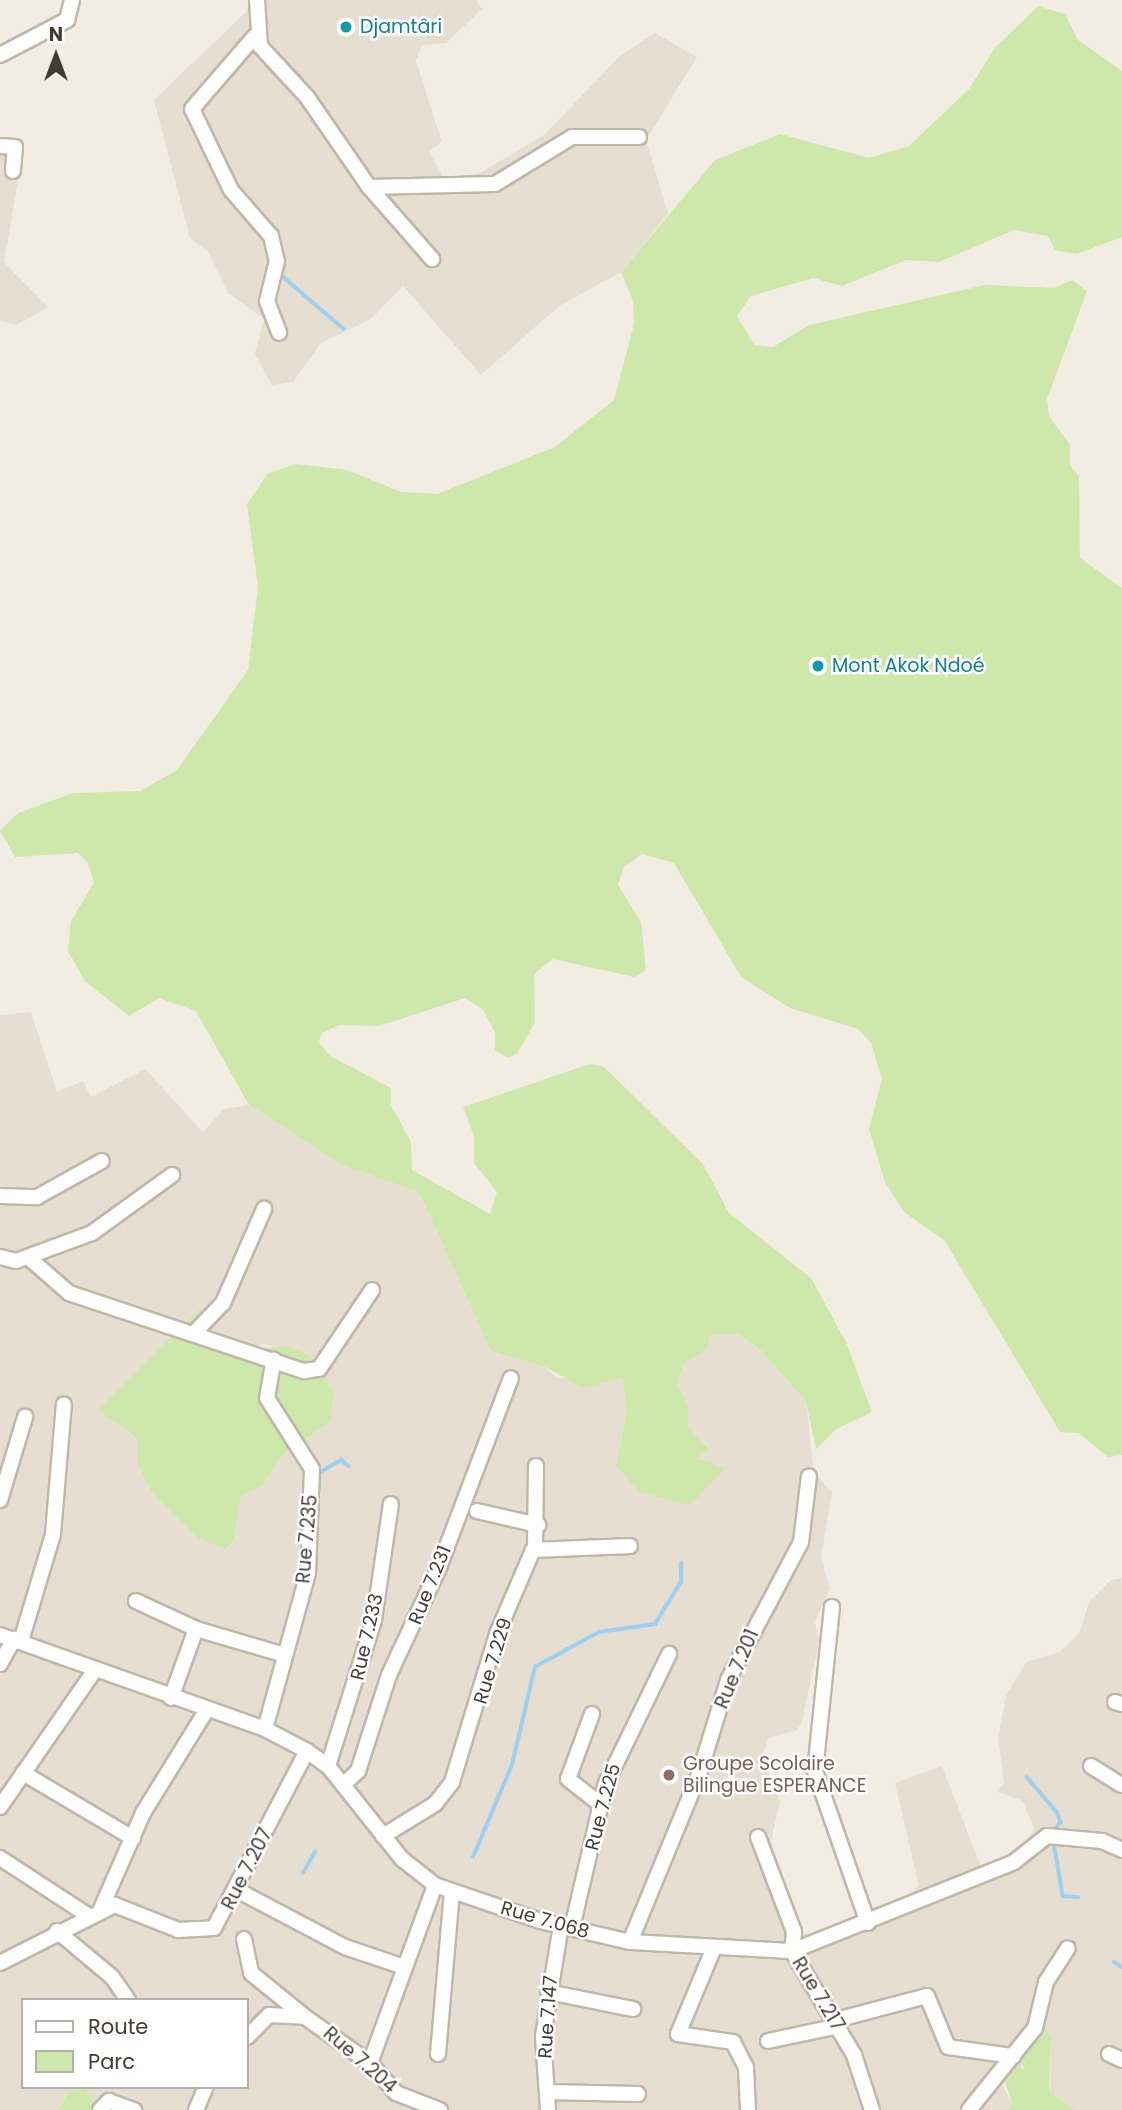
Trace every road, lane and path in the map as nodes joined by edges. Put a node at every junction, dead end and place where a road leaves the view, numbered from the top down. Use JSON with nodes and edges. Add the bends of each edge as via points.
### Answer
{"nodes":[{"id":1,"x":72,"y":0,"type":"edge"},
{"id":2,"x":257,"y":0,"type":"edge"},
{"id":3,"x":255,"y":36,"type":"junction"},
{"id":4,"x":0,"y":55,"type":"edge"},
{"id":5,"x":639,"y":137,"type":"dead end"},
{"id":6,"x":0,"y":146,"type":"edge"},
{"id":7,"x":13,"y":171,"type":"dead end"},
{"id":8,"x":369,"y":187,"type":"junction"},
{"id":9,"x":432,"y":259,"type":"dead end"},
{"id":10,"x":279,"y":333,"type":"dead end"},
{"id":11,"x":102,"y":1161,"type":"dead end"},
{"id":12,"x":172,"y":1174,"type":"dead end"},
{"id":13,"x":0,"y":1196,"type":"edge"},
{"id":14,"x":264,"y":1209,"type":"dead end"},
{"id":15,"x":0,"y":1257,"type":"edge"},
{"id":16,"x":28,"y":1257,"type":"junction"},
{"id":17,"x":372,"y":1290,"type":"dead end"},
{"id":18,"x":195,"y":1332,"type":"junction"},
{"id":19,"x":274,"y":1360,"type":"junction"},
{"id":20,"x":511,"y":1378,"type":"dead end"},
{"id":21,"x":64,"y":1404,"type":"dead end"},
{"id":22,"x":25,"y":1417,"type":"dead end"},
{"id":23,"x":536,"y":1466,"type":"dead end"},
{"id":24,"x":809,"y":1476,"type":"dead end"},
{"id":25,"x":0,"y":1500,"type":"edge"},
{"id":26,"x":391,"y":1504,"type":"dead end"},
{"id":27,"x":477,"y":1511,"type":"dead end"},
{"id":28,"x":538,"y":1525,"type":"junction"},
{"id":29,"x":630,"y":1546,"type":"dead end"},
{"id":30,"x":535,"y":1548,"type":"junction"},
{"id":31,"x":136,"y":1601,"type":"dead end"},
{"id":32,"x":832,"y":1607,"type":"dead end"},
{"id":33,"x":196,"y":1629,"type":"junction"},
{"id":34,"x":12,"y":1638,"type":"edge"},
{"id":35,"x":669,"y":1654,"type":"dead end"},
{"id":36,"x":285,"y":1656,"type":"junction"},
{"id":37,"x":0,"y":1664,"type":"edge"},
{"id":38,"x":95,"y":1670,"type":"junction"},
{"id":39,"x":171,"y":1698,"type":"junction"},
{"id":40,"x":206,"y":1711,"type":"junction"},
{"id":41,"x":593,"y":1714,"type":"dead end"},
{"id":42,"x":265,"y":1730,"type":"junction"},
{"id":43,"x":307,"y":1751,"type":"junction"},
{"id":44,"x":328,"y":1766,"type":"junction"},
{"id":45,"x":1091,"y":1766,"type":"dead end"},
{"id":46,"x":23,"y":1773,"type":"junction"},
{"id":47,"x":343,"y":1785,"type":"junction"},
{"id":48,"x":1122,"y":1785,"type":"edge"},
{"id":49,"x":600,"y":1804,"type":"junction"},
{"id":50,"x":0,"y":1807,"type":"edge"},
{"id":51,"x":383,"y":1836,"type":"junction"},
{"id":52,"x":758,"y":1837,"type":"dead end"},
{"id":53,"x":133,"y":1838,"type":"junction"},
{"id":54,"x":1122,"y":1850,"type":"edge"},
{"id":55,"x":0,"y":1857,"type":"edge"},
{"id":56,"x":435,"y":1885,"type":"junction"},
{"id":57,"x":235,"y":1889,"type":"junction"},
{"id":58,"x":452,"y":1892,"type":"junction"},
{"id":59,"x":94,"y":1914,"type":"junction"},
{"id":60,"x":868,"y":1923,"type":"junction"},
{"id":61,"x":566,"y":1927,"type":"junction"},
{"id":62,"x":57,"y":1931,"type":"junction"},
{"id":63,"x":244,"y":1939,"type":"dead end"},
{"id":64,"x":630,"y":1942,"type":"junction"},
{"id":65,"x":1068,"y":1948,"type":"dead end"},
{"id":66,"x":713,"y":1950,"type":"junction"},
{"id":67,"x":792,"y":1951,"type":"junction"},
{"id":68,"x":0,"y":1962,"type":"edge"},
{"id":69,"x":401,"y":1966,"type":"junction"},
{"id":70,"x":548,"y":1992,"type":"junction"},
{"id":71,"x":127,"y":1998,"type":"edge"},
{"id":72,"x":633,"y":2009,"type":"dead end"},
{"id":73,"x":305,"y":2017,"type":"junction"},
{"id":74,"x":837,"y":2023,"type":"junction"},
{"id":75,"x":248,"y":2036,"type":"edge"},
{"id":76,"x":768,"y":2041,"type":"dead end"},
{"id":77,"x":438,"y":2054,"type":"dead end"},
{"id":78,"x":1013,"y":2056,"type":"junction"},
{"id":79,"x":370,"y":2063,"type":"junction"},
{"id":80,"x":204,"y":2089,"type":"edge"},
{"id":81,"x":547,"y":2092,"type":"junction"},
{"id":82,"x":638,"y":2094,"type":"dead end"},
{"id":83,"x":100,"y":2110,"type":"edge"},
{"id":84,"x":134,"y":2110,"type":"edge"},
{"id":85,"x":196,"y":2110,"type":"edge"},
{"id":86,"x":439,"y":2110,"type":"edge"},
{"id":87,"x":548,"y":2110,"type":"edge"},
{"id":88,"x":748,"y":2110,"type":"edge"},
{"id":89,"x":872,"y":2110,"type":"edge"},
{"id":90,"x":969,"y":2110,"type":"edge"}],
"edges":[{"from":1,"to":4,"type":"street","via":[[66,20]]},
{"from":2,"to":3,"type":"street"},
{"from":3,"to":8,"type":"street","via":[[307,97]]},
{"from":3,"to":10,"type":"street","via":[[192,109],[231,190],[271,236],[277,261],[267,301]]},
{"from":5,"to":8,"type":"street","via":[[572,137],[495,184]]},
{"from":6,"to":7,"type":"street","via":[[15,147]]},
{"from":8,"to":9,"type":"street"},
{"from":11,"to":13,"type":"street","via":[[37,1197]]},
{"from":12,"to":16,"type":"street","via":[[92,1233]]},
{"from":14,"to":18,"type":"street","via":[[223,1303]]},
{"from":15,"to":16,"type":"street"},
{"from":16,"to":18,"type":"street","via":[[69,1293],[171,1332]]},
{"from":17,"to":19,"type":"street","via":[[316,1370]]},
{"from":18,"to":19,"type":"street"},
{"from":19,"to":36,"type":"street","name":"Rue 7.235","via":[[267,1398],[312,1469],[308,1573]]},
{"from":20,"to":47,"type":"street","name":"Rue 7.231","via":[[438,1570],[389,1675],[358,1771]]},
{"from":21,"to":34,"type":"street","via":[[53,1534]]},
{"from":22,"to":25,"type":"street"},
{"from":23,"to":28,"type":"street","name":"Rue 7.229"},
{"from":24,"to":64,"type":"street","name":"Rue 7.201","via":[[801,1542],[728,1680],[699,1775]]},
{"from":26,"to":44,"type":"street","name":"Rue 7.233","via":[[374,1620]]},
{"from":27,"to":28,"type":"street"},
{"from":28,"to":30,"type":"street","name":"Rue 7.229"},
{"from":29,"to":30,"type":"street"},
{"from":30,"to":51,"type":"street","name":"Rue 7.229","via":[[497,1634],[452,1782],[435,1804]]},
{"from":31,"to":33,"type":"street"},
{"from":32,"to":60,"type":"street","via":[[815,1771],[830,1829]]},
{"from":33,"to":36,"type":"street"},
{"from":33,"to":39,"type":"street"},
{"from":34,"to":37,"type":"street"},
{"from":34,"to":38,"type":"street","name":"Rue 7.068"},
{"from":35,"to":49,"type":"street","name":"Rue 7.225","via":[[613,1762]]},
{"from":36,"to":42,"type":"street","name":"Rue 7.235"},
{"from":38,"to":39,"type":"street","name":"Rue 7.068"},
{"from":38,"to":46,"type":"street"},
{"from":39,"to":40,"type":"street","name":"Rue 7.068"},
{"from":40,"to":42,"type":"street","name":"Rue 7.068"},
{"from":40,"to":53,"type":"street"},
{"from":41,"to":49,"type":"street","via":[[568,1779]]},
{"from":42,"to":43,"type":"street","name":"Rue 7.068"},
{"from":43,"to":44,"type":"street","name":"Rue 7.068"},
{"from":43,"to":57,"type":"street","name":"Rue 7.207"},
{"from":44,"to":47,"type":"street","name":"Rue 7.068"},
{"from":45,"to":48,"type":"street"},
{"from":46,"to":50,"type":"street"},
{"from":46,"to":53,"type":"street"},
{"from":47,"to":51,"type":"street","name":"Rue 7.068"},
{"from":49,"to":61,"type":"street","name":"Rue 7.225"},
{"from":51,"to":56,"type":"street","name":"Rue 7.068"},
{"from":52,"to":67,"type":"street","name":"Rue 7.217","via":[[794,1933]]},
{"from":53,"to":59,"type":"street"},
{"from":54,"to":60,"type":"street","name":"Rue 7.068","via":[[1047,1836],[1014,1862]]},
{"from":55,"to":59,"type":"street"},
{"from":56,"to":58,"type":"street","name":"Rue 7.068"},
{"from":56,"to":69,"type":"street"},
{"from":57,"to":59,"type":"street","name":"Rue 7.207","via":[[219,1924],[205,1931],[178,1930],[115,1905]]},
{"from":57,"to":69,"type":"street","via":[[345,1947]]},
{"from":58,"to":61,"type":"street","name":"Rue 7.068"},
{"from":58,"to":77,"type":"street"},
{"from":59,"to":62,"type":"street","name":"Rue 7.207"},
{"from":60,"to":67,"type":"street","name":"Rue 7.068"},
{"from":61,"to":64,"type":"street","name":"Rue 7.068"},
{"from":61,"to":70,"type":"street","name":"Rue 7.147"},
{"from":62,"to":68,"type":"street","name":"Rue 7.207"},
{"from":62,"to":71,"type":"street","via":[[112,1977]]},
{"from":63,"to":73,"type":"street","via":[[251,1973]]},
{"from":64,"to":66,"type":"street","name":"Rue 7.068"},
{"from":65,"to":78,"type":"street","via":[[1044,1989],[1035,2028]]},
{"from":66,"to":67,"type":"street","name":"Rue 7.068"},
{"from":66,"to":88,"type":"street","via":[[678,2035],[733,2042],[746,2067]]},
{"from":67,"to":74,"type":"street","name":"Rue 7.217"},
{"from":69,"to":79,"type":"street"},
{"from":70,"to":72,"type":"street"},
{"from":70,"to":81,"type":"street","name":"Rue 7.147"},
{"from":73,"to":75,"type":"street","name":"Rue 7.204","via":[[269,2015]]},
{"from":73,"to":79,"type":"street","name":"Rue 7.204"},
{"from":74,"to":76,"type":"street"},
{"from":74,"to":78,"type":"street","via":[[927,1996],[948,2047]]},
{"from":74,"to":89,"type":"street","name":"Rue 7.217"},
{"from":78,"to":90,"type":"street","via":[[989,2093]]},
{"from":79,"to":86,"type":"street","name":"Rue 7.204","via":[[396,2093]]},
{"from":80,"to":85,"type":"street"},
{"from":81,"to":82,"type":"street"},
{"from":81,"to":87,"type":"street","name":"Rue 7.147"},
{"from":83,"to":84,"type":"street","via":[[109,2101]]}]}
